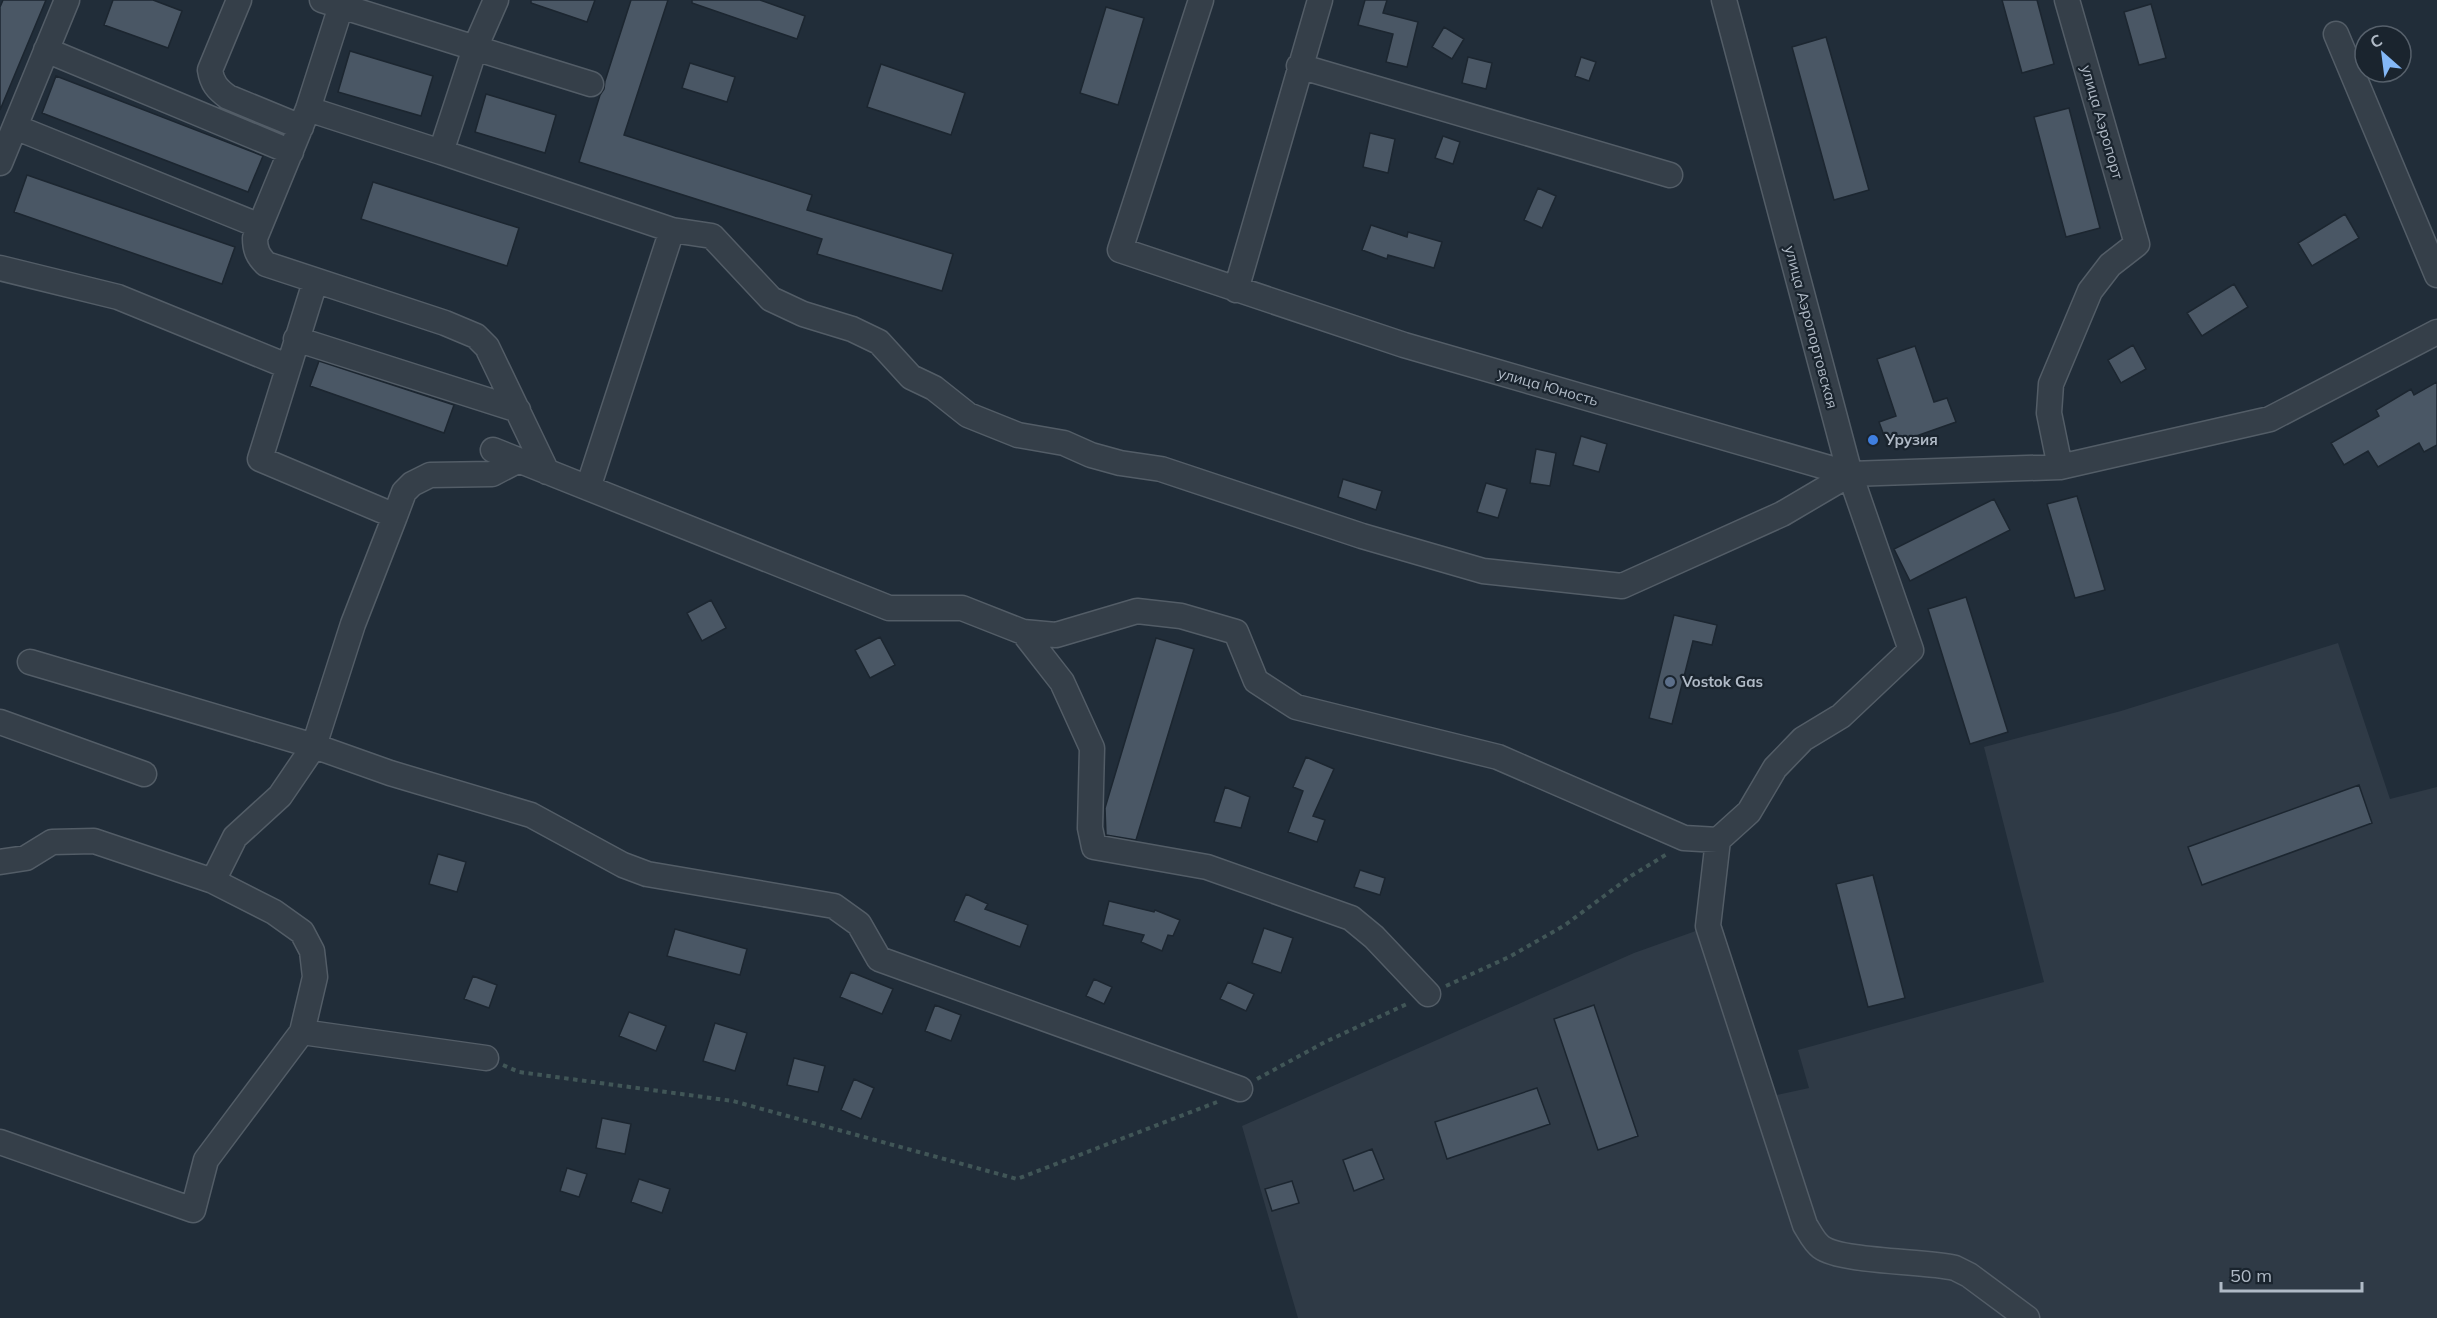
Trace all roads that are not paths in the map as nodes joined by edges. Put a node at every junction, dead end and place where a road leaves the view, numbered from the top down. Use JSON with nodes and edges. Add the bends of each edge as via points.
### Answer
{"nodes":[{"id":1,"x":67,"y":0,"type":"edge"},
{"id":2,"x":239,"y":0,"type":"edge"},
{"id":3,"x":496,"y":0,"type":"edge"},
{"id":4,"x":1201,"y":0,"type":"edge"},
{"id":5,"x":1320,"y":0,"type":"edge"},
{"id":6,"x":1724,"y":0,"type":"edge"},
{"id":7,"x":2067,"y":0,"type":"edge"},
{"id":8,"x":348,"y":5,"type":"edge"},
{"id":9,"x":2336,"y":34,"type":"dead end"},
{"id":10,"x":475,"y":48,"type":"junction"},
{"id":11,"x":46,"y":50,"type":"junction"},
{"id":12,"x":1299,"y":66,"type":"junction"},
{"id":13,"x":591,"y":84,"type":"dead end"},
{"id":14,"x":305,"y":118,"type":"junction"},
{"id":15,"x":15,"y":127,"type":"junction"},
{"id":16,"x":291,"y":152,"type":"junction"},
{"id":17,"x":441,"y":152,"type":"junction"},
{"id":18,"x":0,"y":163,"type":"edge"},
{"id":19,"x":1670,"y":175,"type":"dead end"},
{"id":20,"x":260,"y":226,"type":"junction"},
{"id":21,"x":672,"y":230,"type":"junction"},
{"id":22,"x":0,"y":268,"type":"edge"},
{"id":23,"x":2437,"y":275,"type":"edge"},
{"id":24,"x":315,"y":282,"type":"junction"},
{"id":25,"x":1241,"y":292,"type":"junction"},
{"id":26,"x":2437,"y":333,"type":"edge"},
{"id":27,"x":296,"y":339,"type":"junction"},
{"id":28,"x":287,"y":366,"type":"junction"},
{"id":29,"x":518,"y":410,"type":"junction"},
{"id":30,"x":493,"y":450,"type":"dead end"},
{"id":31,"x":517,"y":461,"type":"junction"},
{"id":32,"x":2060,"y":467,"type":"junction"},
{"id":33,"x":547,"y":472,"type":"junction"},
{"id":34,"x":1850,"y":474,"type":"junction"},
{"id":35,"x":588,"y":488,"type":"junction"},
{"id":36,"x":395,"y":516,"type":"junction"},
{"id":37,"x":1023,"y":632,"type":"junction"},
{"id":38,"x":30,"y":662,"type":"dead end"},
{"id":39,"x":0,"y":722,"type":"edge"},
{"id":40,"x":314,"y":746,"type":"junction"},
{"id":41,"x":144,"y":774,"type":"dead end"},
{"id":42,"x":1718,"y":840,"type":"junction"},
{"id":43,"x":0,"y":862,"type":"edge"},
{"id":44,"x":213,"y":881,"type":"junction"},
{"id":45,"x":1428,"y":994,"type":"dead end"},
{"id":46,"x":302,"y":1032,"type":"junction"},
{"id":47,"x":486,"y":1058,"type":"dead end"},
{"id":48,"x":1240,"y":1089,"type":"dead end"},
{"id":49,"x":0,"y":1142,"type":"edge"},
{"id":50,"x":2027,"y":1318,"type":"edge"}],
"edges":[{"from":1,"to":11,"type":"street"},
{"from":2,"to":14,"type":"street","via":[[210,70],[211,80],[228,97]]},
{"from":3,"to":10,"type":"street"},
{"from":4,"to":25,"type":"street","name":"улица Юность","via":[[1120,249]]},
{"from":5,"to":12,"type":"street"},
{"from":6,"to":34,"type":"street","name":"улица Аэропортовская"},
{"from":7,"to":32,"type":"street","name":"улица Аэропорт","via":[[2137,244],[2110,265],[2090,291],[2050,384],[2049,413]]},
{"from":8,"to":10,"type":"street"},
{"from":8,"to":14,"type":"street"},
{"from":9,"to":23,"type":"street"},
{"from":10,"to":13,"type":"street"},
{"from":10,"to":17,"type":"street"},
{"from":11,"to":15,"type":"street"},
{"from":11,"to":16,"type":"street"},
{"from":12,"to":19,"type":"street"},
{"from":12,"to":25,"type":"street"},
{"from":14,"to":16,"type":"street"},
{"from":14,"to":17,"type":"street"},
{"from":15,"to":18,"type":"street"},
{"from":15,"to":20,"type":"street"},
{"from":16,"to":20,"type":"street"},
{"from":17,"to":21,"type":"street"},
{"from":20,"to":24,"type":"street","via":[[255,238],[259,257],[266,264]]},
{"from":21,"to":34,"type":"street","via":[[712,236],[771,298],[879,342],[911,377],[934,388],[968,415],[1017,435],[1064,443],[1120,463],[1161,469],[1362,536],[1483,571],[1622,586],[1782,514]]},
{"from":21,"to":35,"type":"street"},
{"from":22,"to":28,"type":"street","via":[[118,297]]},
{"from":24,"to":27,"type":"street"},
{"from":24,"to":29,"type":"street","via":[[476,336],[487,346]]},
{"from":25,"to":34,"type":"street","name":"улица Юность","via":[[1415,348]]},
{"from":26,"to":32,"type":"street","via":[[2270,419]]},
{"from":27,"to":28,"type":"street"},
{"from":27,"to":29,"type":"street"},
{"from":28,"to":36,"type":"street","via":[[260,459]]},
{"from":29,"to":33,"type":"street"},
{"from":30,"to":31,"type":"street"},
{"from":31,"to":33,"type":"street"},
{"from":31,"to":36,"type":"street","via":[[492,474],[430,475],[405,492]]},
{"from":32,"to":34,"type":"street"},
{"from":33,"to":35,"type":"street"},
{"from":34,"to":42,"type":"street","name":"улица Аэропортовская","via":[[1911,650],[1841,716],[1803,739],[1775,768],[1749,812]]},
{"from":35,"to":37,"type":"street","via":[[889,608],[962,608]]},
{"from":36,"to":40,"type":"street","via":[[353,624]]},
{"from":37,"to":42,"type":"street","via":[[1056,635],[1137,611],[1181,616],[1236,632],[1256,681],[1296,707],[1498,757],[1684,838]]},
{"from":37,"to":45,"type":"street","via":[[1062,682],[1092,748],[1090,828],[1094,847],[1207,867],[1351,918]]},
{"from":38,"to":40,"type":"street"},
{"from":39,"to":41,"type":"street"},
{"from":40,"to":44,"type":"street","via":[[280,796],[235,837]]},
{"from":40,"to":48,"type":"street","via":[[531,815],[646,874],[834,906],[860,924],[879,959]]},
{"from":42,"to":50,"type":"street","via":[[1708,926],[1813,1239],[1822,1248],[1841,1255],[1955,1268]]},
{"from":43,"to":44,"type":"street","via":[[26,858],[52,842],[94,841]]},
{"from":44,"to":46,"type":"street","via":[[274,912],[302,932],[312,951],[315,977]]},
{"from":46,"to":47,"type":"street"},
{"from":46,"to":49,"type":"street","via":[[206,1160],[193,1210]]}]}
